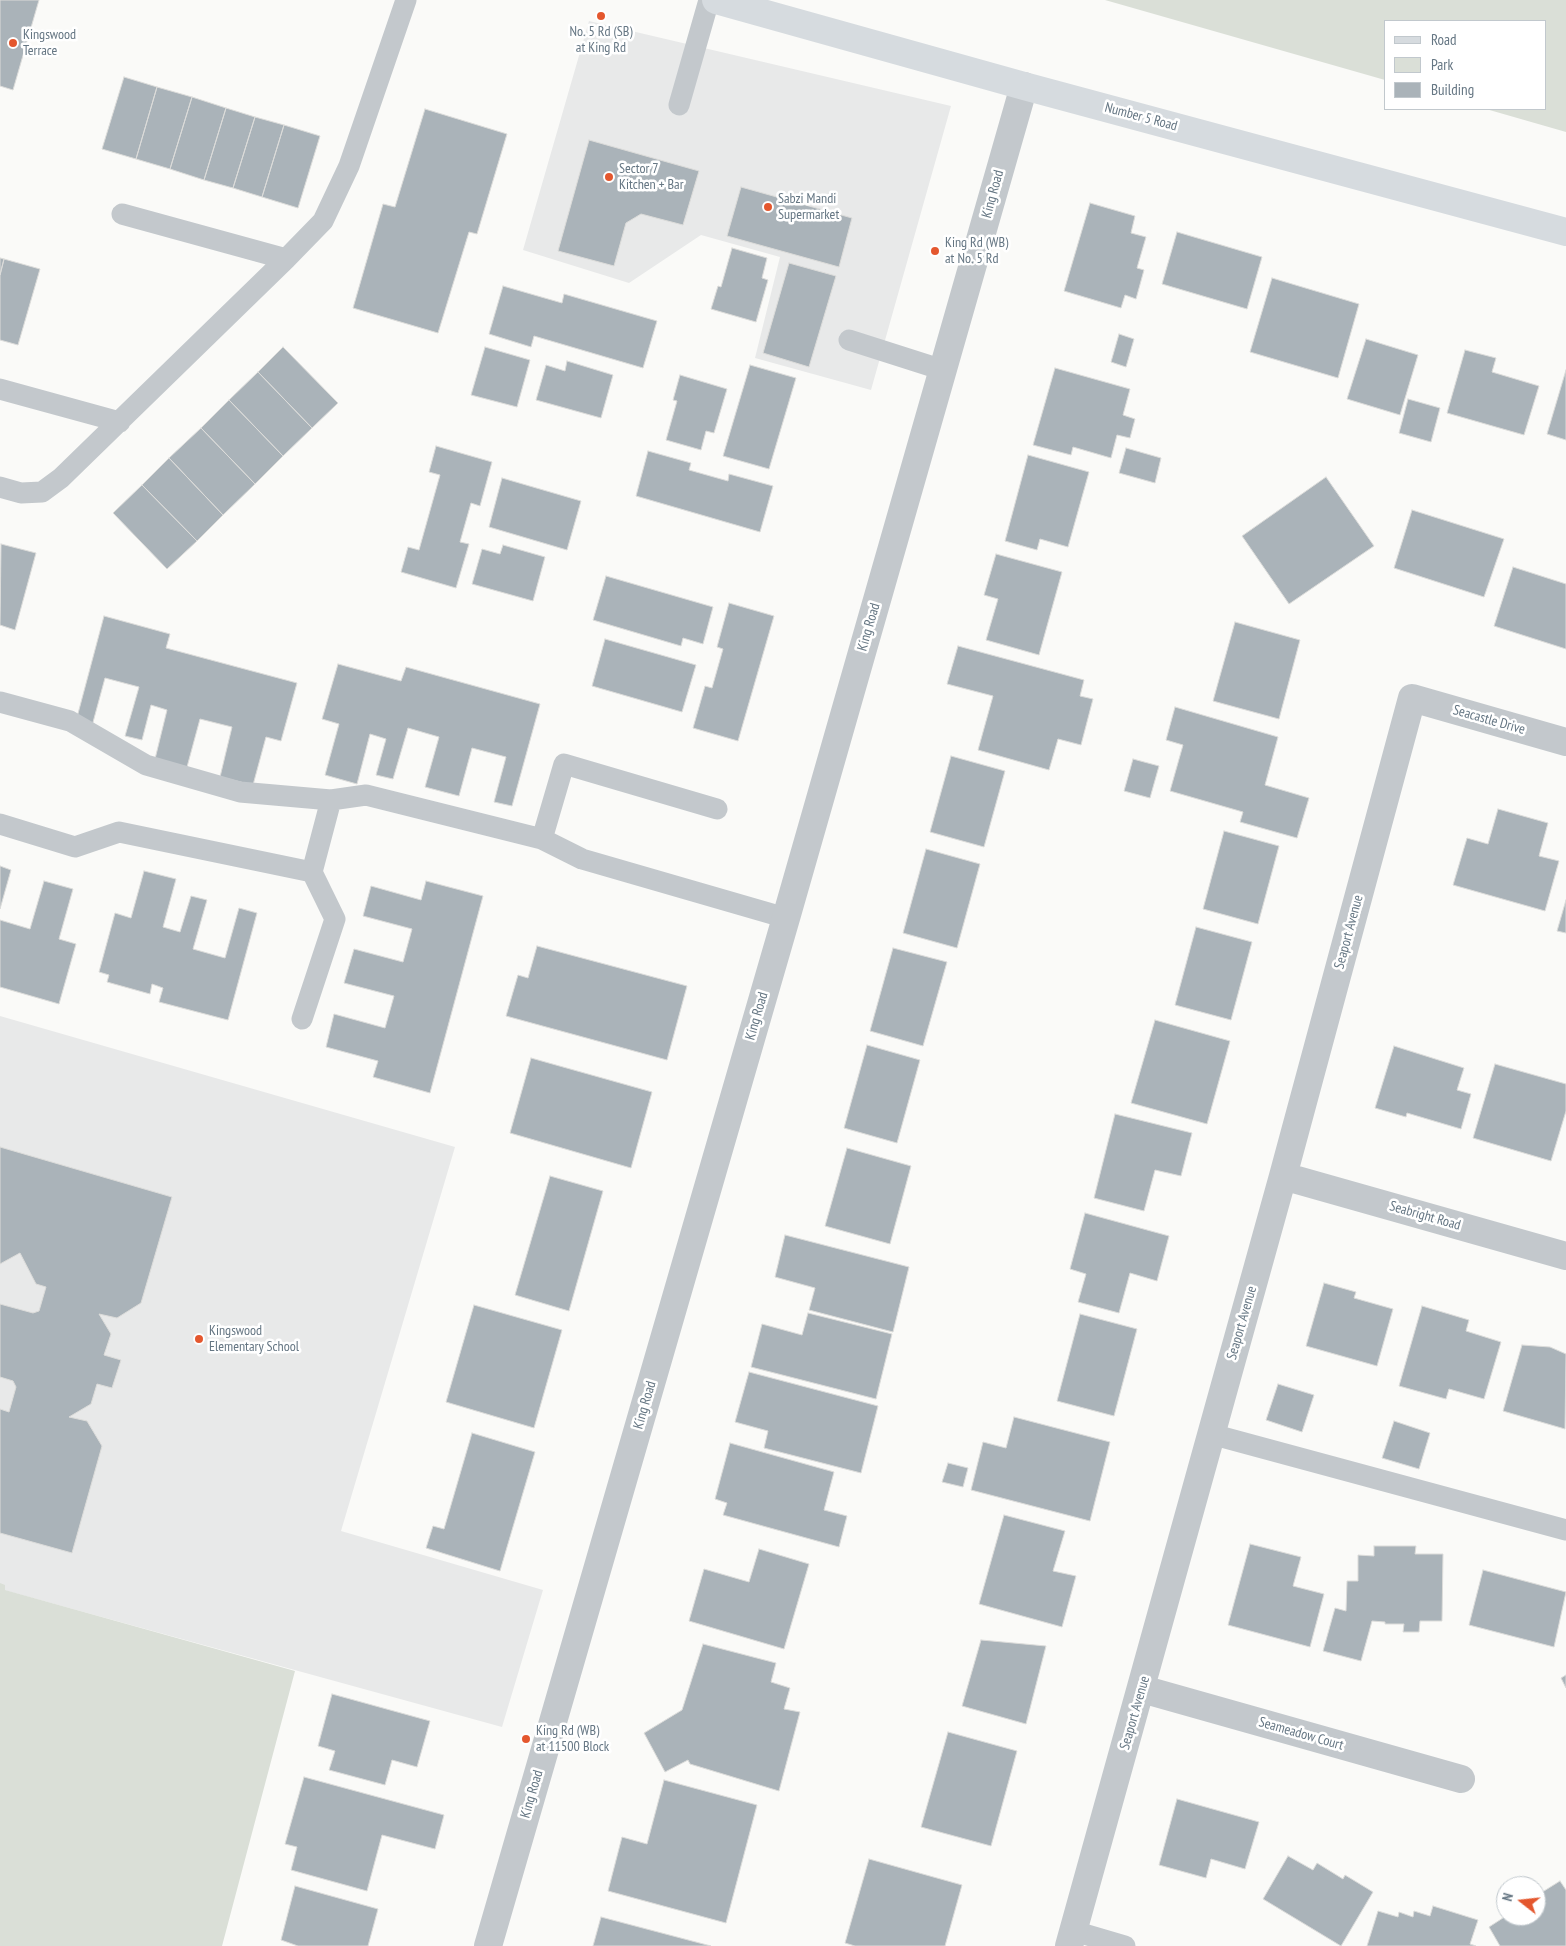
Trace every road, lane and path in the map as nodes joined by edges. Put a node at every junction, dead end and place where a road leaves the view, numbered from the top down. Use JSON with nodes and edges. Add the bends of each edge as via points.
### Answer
{"nodes":[{"id":1,"x":406,"y":0,"type":"edge"},
{"id":2,"x":710,"y":0,"type":"edge"},
{"id":3,"x":716,"y":0,"type":"edge"},
{"id":4,"x":1024,"y":86,"type":"junction"},
{"id":5,"x":679,"y":105,"type":"dead end"},
{"id":6,"x":122,"y":214,"type":"dead end"},
{"id":7,"x":1566,"y":232,"type":"edge"},
{"id":8,"x":286,"y":259,"type":"junction"},
{"id":9,"x":849,"y":340,"type":"dead end"},
{"id":10,"x":942,"y":370,"type":"junction"},
{"id":11,"x":0,"y":389,"type":"edge"},
{"id":12,"x":120,"y":422,"type":"junction"},
{"id":13,"x":0,"y":487,"type":"edge"},
{"id":14,"x":1412,"y":698,"type":"joint"},
{"id":15,"x":0,"y":702,"type":"edge"},
{"id":16,"x":1566,"y":742,"type":"edge"},
{"id":17,"x":331,"y":800,"type":"junction"},
{"id":18,"x":717,"y":808,"type":"dead end"},
{"id":19,"x":0,"y":824,"type":"edge"},
{"id":20,"x":542,"y":840,"type":"junction"},
{"id":21,"x":312,"y":872,"type":"junction"},
{"id":22,"x":786,"y":918,"type":"junction"},
{"id":23,"x":302,"y":1019,"type":"dead end"},
{"id":24,"x":1283,"y":1176,"type":"junction"},
{"id":25,"x":1566,"y":1256,"type":"edge"},
{"id":26,"x":1211,"y":1434,"type":"junction"},
{"id":27,"x":1566,"y":1530,"type":"edge"},
{"id":28,"x":1142,"y":1689,"type":"junction"},
{"id":29,"x":1461,"y":1779,"type":"dead end"},
{"id":30,"x":1072,"y":1938,"type":"edge"},
{"id":31,"x":488,"y":1946,"type":"edge"},
{"id":32,"x":1124,"y":1946,"type":"edge"}],
"edges":[{"from":1,"to":8,"type":"lane","via":[[348,166],[323,221]]},
{"from":2,"to":5,"type":"lane"},
{"from":3,"to":4,"type":"main road","name":"Number 5 Road"},
{"from":4,"to":7,"type":"main road","name":"Number 5 Road"},
{"from":4,"to":10,"type":"street","name":"King Road"},
{"from":6,"to":8,"type":"lane"},
{"from":8,"to":12,"type":"lane"},
{"from":9,"to":10,"type":"lane"},
{"from":10,"to":22,"type":"street","name":"King Road"},
{"from":11,"to":12,"type":"lane"},
{"from":12,"to":13,"type":"lane","via":[[42,492],[21,493]]},
{"from":14,"to":16,"type":"street","name":"Seacastle Drive"},
{"from":14,"to":24,"type":"street","name":"Seaport Avenue"},
{"from":15,"to":17,"type":"lane","via":[[70,721],[146,766],[240,792]]},
{"from":17,"to":20,"type":"lane","via":[[366,795]]},
{"from":17,"to":21,"type":"lane"},
{"from":18,"to":20,"type":"lane","via":[[564,764]]},
{"from":19,"to":21,"type":"lane","via":[[75,847],[119,832]]},
{"from":20,"to":22,"type":"lane","via":[[582,859]]},
{"from":21,"to":23,"type":"lane","via":[[334,919]]},
{"from":22,"to":31,"type":"street","name":"King Road"},
{"from":24,"to":25,"type":"street","name":"Seabright Road"},
{"from":24,"to":26,"type":"street","name":"Seaport Avenue"},
{"from":26,"to":27,"type":"lane"},
{"from":26,"to":28,"type":"street","name":"Seaport Avenue"},
{"from":28,"to":29,"type":"street","name":"Seameadow Court"},
{"from":28,"to":30,"type":"street","name":"Seaport Avenue"},
{"from":30,"to":32,"type":"lane"}]}
